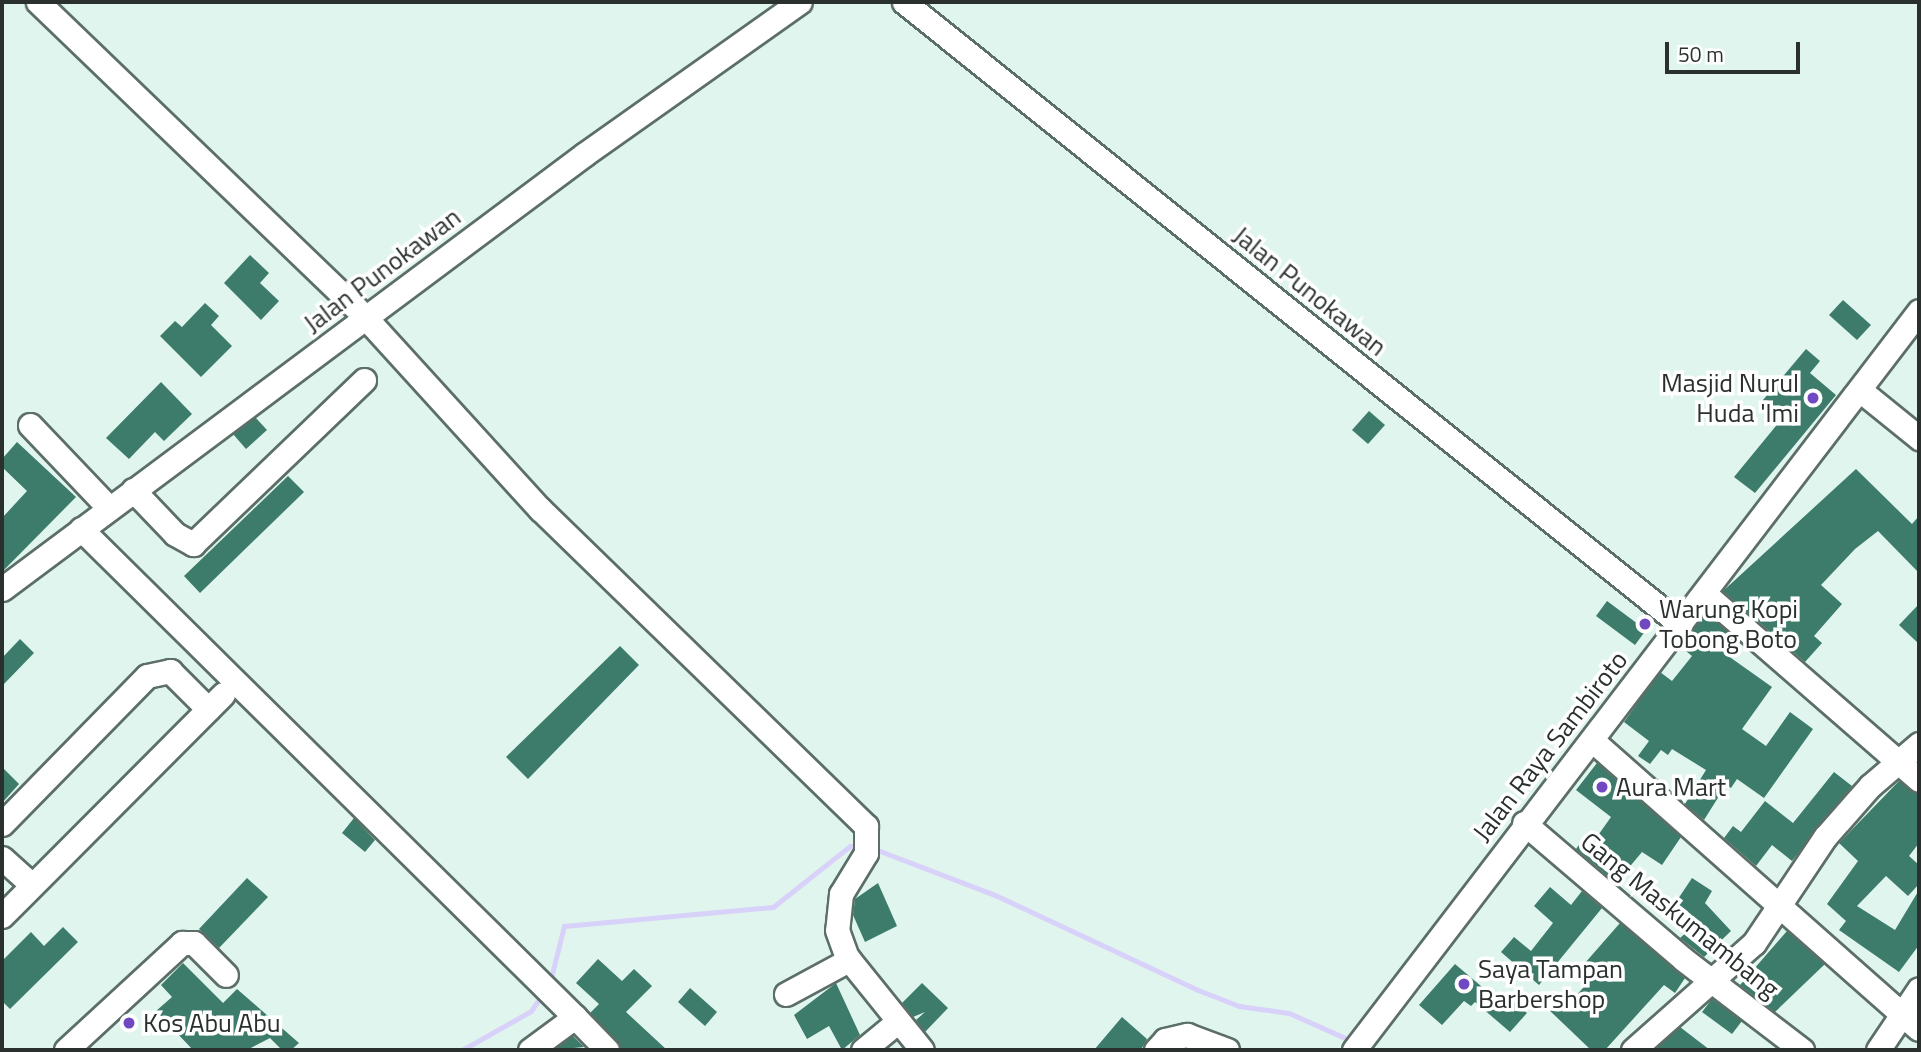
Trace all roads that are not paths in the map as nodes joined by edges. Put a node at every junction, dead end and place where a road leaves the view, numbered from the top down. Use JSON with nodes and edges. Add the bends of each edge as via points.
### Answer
{"nodes":[{"id":1,"x":38,"y":2,"type":"edge"},
{"id":2,"x":800,"y":2,"type":"edge"},
{"id":3,"x":904,"y":2,"type":"edge"},
{"id":4,"x":1919,"y":311,"type":"edge"},
{"id":5,"x":365,"y":317,"type":"junction"},
{"id":6,"x":364,"y":380,"type":"dead end"},
{"id":7,"x":1861,"y":391,"type":"junction"},
{"id":8,"x":30,"y":425,"type":"dead end"},
{"id":9,"x":1919,"y":438,"type":"edge"},
{"id":10,"x":133,"y":491,"type":"junction"},
{"id":11,"x":109,"y":509,"type":"junction"},
{"id":12,"x":81,"y":529,"type":"junction"},
{"id":13,"x":2,"y":589,"type":"edge"},
{"id":14,"x":1704,"y":593,"type":"junction"},
{"id":15,"x":1680,"y":624,"type":"junction"},
{"id":16,"x":1592,"y":740,"type":"junction"},
{"id":17,"x":1919,"y":744,"type":"edge"},
{"id":18,"x":1900,"y":764,"type":"junction"},
{"id":19,"x":1919,"y":780,"type":"edge"},
{"id":20,"x":2,"y":824,"type":"edge"},
{"id":21,"x":1524,"y":824,"type":"junction"},
{"id":22,"x":2,"y":858,"type":"edge"},
{"id":23,"x":32,"y":886,"type":"junction"},
{"id":24,"x":1780,"y":910,"type":"junction"},
{"id":25,"x":2,"y":916,"type":"edge"},
{"id":26,"x":849,"y":960,"type":"junction"},
{"id":27,"x":226,"y":975,"type":"dead end"},
{"id":28,"x":1717,"y":981,"type":"junction"},
{"id":29,"x":1919,"y":989,"type":"edge"},
{"id":30,"x":786,"y":994,"type":"dead end"},
{"id":31,"x":575,"y":1017,"type":"junction"},
{"id":32,"x":1911,"y":1021,"type":"edge"},
{"id":33,"x":897,"y":1022,"type":"junction"},
{"id":34,"x":66,"y":1050,"type":"edge"},
{"id":35,"x":530,"y":1050,"type":"edge"},
{"id":36,"x":607,"y":1050,"type":"edge"},
{"id":37,"x":863,"y":1050,"type":"edge"},
{"id":38,"x":922,"y":1050,"type":"edge"},
{"id":39,"x":1156,"y":1050,"type":"edge"},
{"id":40,"x":1227,"y":1050,"type":"edge"},
{"id":41,"x":1354,"y":1050,"type":"edge"},
{"id":42,"x":1633,"y":1050,"type":"edge"},
{"id":43,"x":1802,"y":1050,"type":"edge"},
{"id":44,"x":1878,"y":1050,"type":"edge"}],
"edges":[{"from":1,"to":5,"type":"street"},
{"from":2,"to":5,"type":"street","name":"Jalan Punokawan"},
{"from":3,"to":15,"type":"street","name":"Jalan Punokawan"},
{"from":4,"to":7,"type":"street","name":"Jalan Raya Sambiroto"},
{"from":5,"to":10,"type":"street","name":"Jalan Punokawan"},
{"from":5,"to":26,"type":"street","via":[[540,509],[866,826],[867,847],[836,912]]},
{"from":6,"to":10,"type":"street","via":[[193,544],[175,534]]},
{"from":7,"to":9,"type":"street"},
{"from":7,"to":14,"type":"street","name":"Jalan Raya Sambiroto"},
{"from":8,"to":11,"type":"street"},
{"from":10,"to":11,"type":"street","name":"Jalan Punokawan"},
{"from":11,"to":12,"type":"street","name":"Jalan Punokawan"},
{"from":12,"to":13,"type":"street","name":"Jalan Punokawan"},
{"from":12,"to":31,"type":"street"},
{"from":14,"to":15,"type":"street","name":"Jalan Raya Sambiroto"},
{"from":14,"to":18,"type":"street"},
{"from":15,"to":16,"type":"street","name":"Jalan Raya Sambiroto"},
{"from":16,"to":21,"type":"street","name":"Jalan Raya Sambiroto"},
{"from":16,"to":24,"type":"street"},
{"from":17,"to":18,"type":"street"},
{"from":18,"to":19,"type":"street"},
{"from":18,"to":24,"type":"street","via":[[1870,786],[1825,837]]},
{"from":20,"to":23,"type":"street","via":[[147,676],[170,671],[216,701]]},
{"from":21,"to":28,"type":"street","name":"Gang Maskumambang","via":[[1683,959]]},
{"from":21,"to":41,"type":"street","name":"Jalan Raya Sambiroto"},
{"from":22,"to":23,"type":"street"},
{"from":23,"to":25,"type":"street"},
{"from":24,"to":28,"type":"street"},
{"from":24,"to":32,"type":"street"},
{"from":26,"to":30,"type":"street"},
{"from":26,"to":33,"type":"street"},
{"from":27,"to":34,"type":"street","via":[[194,943],[182,943]]},
{"from":28,"to":42,"type":"street"},
{"from":28,"to":43,"type":"street","name":"Gang Maskumambang"},
{"from":29,"to":32,"type":"street"},
{"from":31,"to":35,"type":"street"},
{"from":31,"to":36,"type":"street"},
{"from":32,"to":44,"type":"street"},
{"from":33,"to":37,"type":"street"},
{"from":33,"to":38,"type":"street"},
{"from":39,"to":40,"type":"street","via":[[1165,1040],[1187,1035]]}]}
